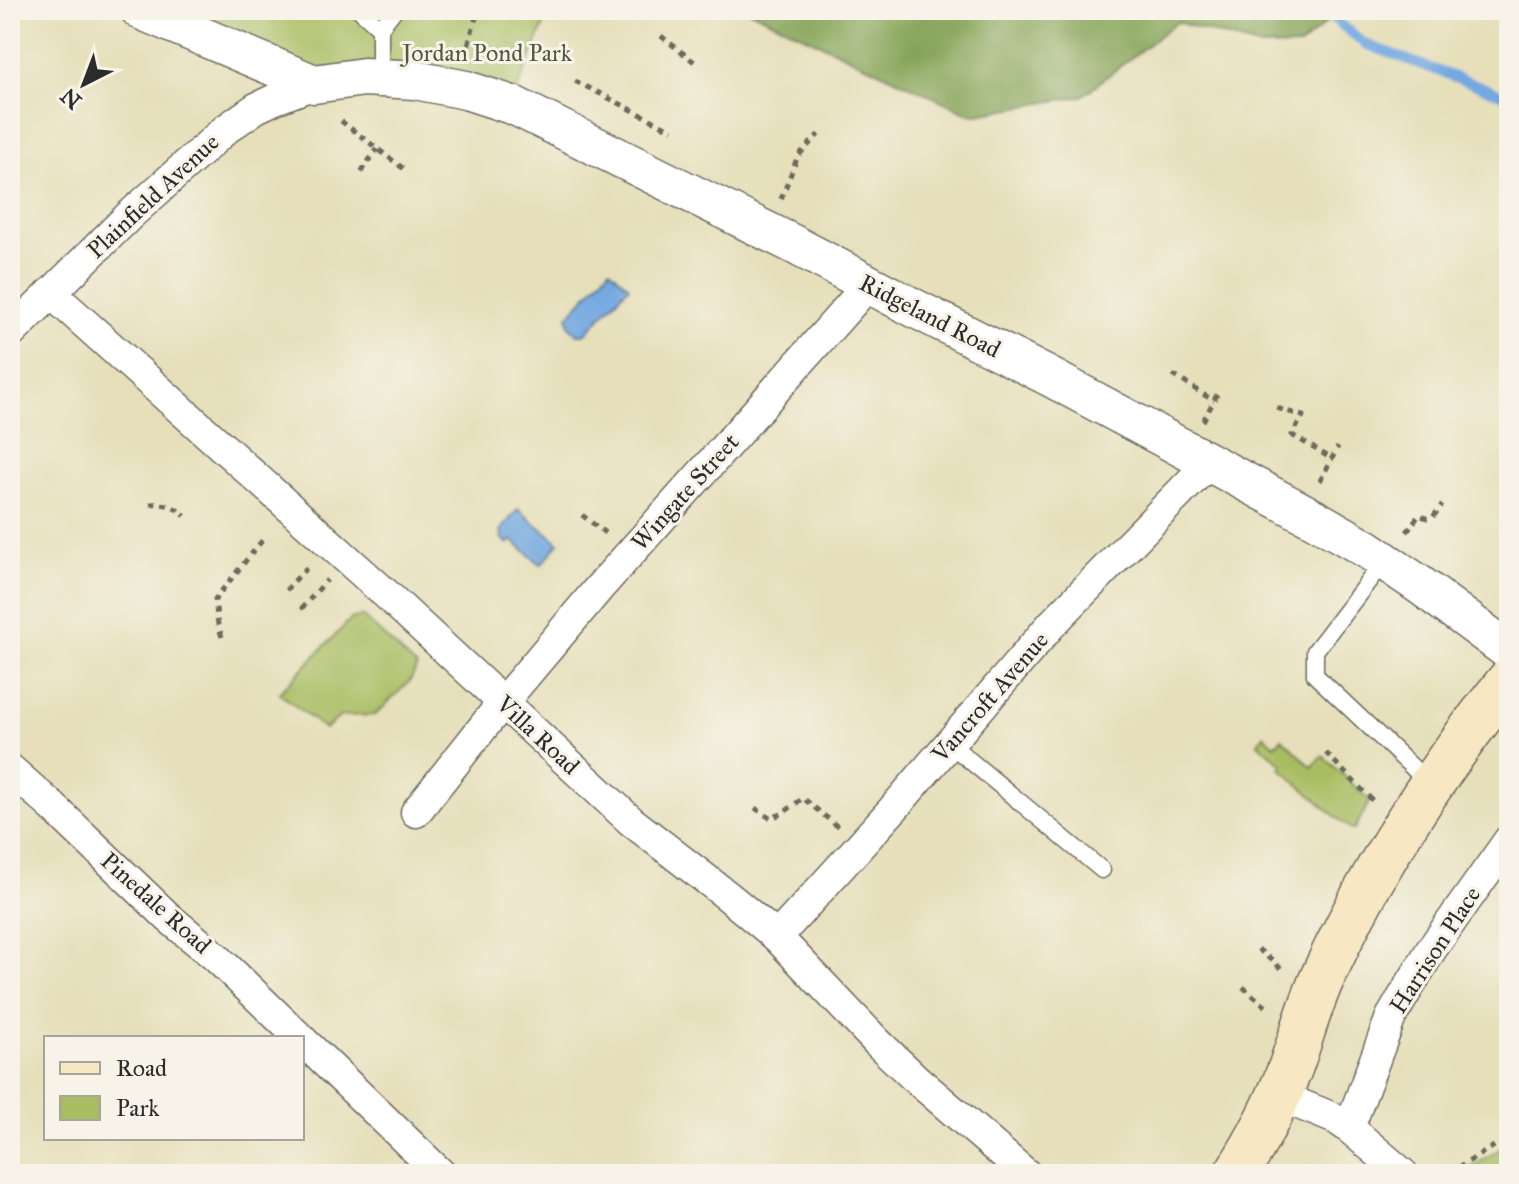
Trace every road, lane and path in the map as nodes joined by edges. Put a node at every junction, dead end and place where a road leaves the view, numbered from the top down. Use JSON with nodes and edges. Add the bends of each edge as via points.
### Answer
{"nodes":[{"id":1,"x":140,"y":10,"type":"edge"},
{"id":2,"x":360,"y":10,"type":"edge"},
{"id":3,"x":394,"y":10,"type":"edge"},
{"id":4,"x":478,"y":10,"type":"edge"},
{"id":5,"x":380,"y":28,"type":"junction"},
{"id":6,"x":661,"y":36,"type":"dead end"},
{"id":7,"x":697,"y":64,"type":"dead end"},
{"id":8,"x":380,"y":78,"type":"junction"},
{"id":9,"x":575,"y":81,"type":"dead end"},
{"id":10,"x":314,"y":84,"type":"junction"},
{"id":11,"x":456,"y":88,"type":"junction"},
{"id":12,"x":341,"y":121,"type":"dead end"},
{"id":13,"x":672,"y":130,"type":"dead end"},
{"id":14,"x":819,"y":134,"type":"dead end"},
{"id":15,"x":377,"y":149,"type":"junction"},
{"id":16,"x":404,"y":169,"type":"dead end"},
{"id":17,"x":361,"y":172,"type":"dead end"},
{"id":18,"x":781,"y":199,"type":"dead end"},
{"id":19,"x":868,"y":285,"type":"junction"},
{"id":20,"x":51,"y":293,"type":"junction"},
{"id":21,"x":10,"y":334,"type":"edge"},
{"id":22,"x":1173,"y":375,"type":"dead end"},
{"id":23,"x":1219,"y":391,"type":"dead end"},
{"id":24,"x":1214,"y":401,"type":"junction"},
{"id":25,"x":1277,"y":408,"type":"dead end"},
{"id":26,"x":1338,"y":447,"type":"dead end"},
{"id":27,"x":1203,"y":448,"type":"junction"},
{"id":28,"x":1332,"y":459,"type":"junction"},
{"id":29,"x":1313,"y":493,"type":"dead end"},
{"id":30,"x":150,"y":504,"type":"dead end"},
{"id":31,"x":1442,"y":505,"type":"dead end"},
{"id":32,"x":582,"y":515,"type":"dead end"},
{"id":33,"x":185,"y":516,"type":"dead end"},
{"id":34,"x":611,"y":526,"type":"dead end"},
{"id":35,"x":265,"y":537,"type":"dead end"},
{"id":36,"x":1392,"y":552,"type":"junction"},
{"id":37,"x":222,"y":637,"type":"dead end"},
{"id":38,"x":1509,"y":651,"type":"edge"},
{"id":39,"x":1509,"y":681,"type":"edge"},
{"id":40,"x":503,"y":702,"type":"junction"},
{"id":41,"x":950,"y":744,"type":"junction"},
{"id":42,"x":1326,"y":753,"type":"dead end"},
{"id":43,"x":10,"y":769,"type":"edge"},
{"id":44,"x":1431,"y":785,"type":"junction"},
{"id":45,"x":1375,"y":803,"type":"dead end"},
{"id":46,"x":755,"y":808,"type":"dead end"},
{"id":47,"x":416,"y":812,"type":"dead end"},
{"id":48,"x":843,"y":831,"type":"dead end"},
{"id":49,"x":1509,"y":840,"type":"edge"},
{"id":50,"x":1102,"y":870,"type":"dead end"},
{"id":51,"x":777,"y":937,"type":"junction"},
{"id":52,"x":1258,"y":949,"type":"dead end"},
{"id":53,"x":1287,"y":974,"type":"dead end"},
{"id":54,"x":1243,"y":987,"type":"dead end"},
{"id":55,"x":1272,"y":1012,"type":"dead end"},
{"id":56,"x":298,"y":1036,"type":"edge"},
{"id":57,"x":304,"y":1042,"type":"edge"},
{"id":58,"x":1279,"y":1096,"type":"junction"},
{"id":59,"x":1349,"y":1128,"type":"junction"},
{"id":60,"x":1509,"y":1137,"type":"edge"},
{"id":61,"x":441,"y":1174,"type":"edge"},
{"id":62,"x":1026,"y":1174,"type":"edge"},
{"id":63,"x":1236,"y":1174,"type":"edge"},
{"id":64,"x":1403,"y":1174,"type":"edge"},
{"id":65,"x":1448,"y":1174,"type":"edge"}],
"edges":[{"from":1,"to":10,"type":"street"},
{"from":2,"to":5,"type":"lane"},
{"from":3,"to":5,"type":"lane"},
{"from":4,"to":11,"type":"path"},
{"from":5,"to":8,"type":"lane"},
{"from":6,"to":7,"type":"path"},
{"from":8,"to":10,"type":"street","name":"Ridgeland Road"},
{"from":8,"to":11,"type":"street","name":"Ridgeland Road"},
{"from":9,"to":13,"type":"path"},
{"from":10,"to":20,"type":"street","name":"Plainfield Avenue","via":[[256,108],[226,129]]},
{"from":11,"to":19,"type":"street","name":"Ridgeland Road","via":[[515,106]]},
{"from":12,"to":15,"type":"path"},
{"from":14,"to":18,"type":"path","via":[[798,156]]},
{"from":15,"to":16,"type":"path"},
{"from":15,"to":17,"type":"path"},
{"from":19,"to":27,"type":"street","name":"Ridgeland Road"},
{"from":19,"to":40,"type":"street","name":"Wingate Street"},
{"from":20,"to":21,"type":"street","name":"Plainfield Avenue"},
{"from":20,"to":40,"type":"street","name":"Villa Road"},
{"from":22,"to":24,"type":"path"},
{"from":23,"to":24,"type":"path"},
{"from":24,"to":27,"type":"path"},
{"from":25,"to":28,"type":"path","via":[[1303,416],[1292,435]]},
{"from":26,"to":28,"type":"path"},
{"from":27,"to":36,"type":"street","name":"Ridgeland Road","via":[[1315,519]]},
{"from":27,"to":41,"type":"street","name":"Vancroft Avenue"},
{"from":28,"to":29,"type":"path"},
{"from":30,"to":33,"type":"path","via":[[176,507]]},
{"from":31,"to":36,"type":"path","via":[[1433,517],[1419,515]]},
{"from":32,"to":34,"type":"path","via":[[605,534]]},
{"from":35,"to":37,"type":"path","via":[[215,599]]},
{"from":36,"to":38,"type":"street","name":"Ridgeland Road","via":[[1420,585]]},
{"from":36,"to":44,"type":"lane","via":[[1315,651],[1315,675]]},
{"from":39,"to":44,"type":"main road"},
{"from":40,"to":47,"type":"street","name":"Wingate Street"},
{"from":40,"to":51,"type":"street","name":"Villa Road","via":[[631,821]]},
{"from":41,"to":50,"type":"lane"},
{"from":41,"to":51,"type":"street","name":"Vancroft Avenue"},
{"from":42,"to":45,"type":"path"},
{"from":43,"to":56,"type":"street","name":"Pinedale Road"},
{"from":44,"to":58,"type":"main road","via":[[1338,943]]},
{"from":46,"to":48,"type":"path","via":[[770,818],[803,798]]},
{"from":49,"to":59,"type":"street","name":"Harrison Place","via":[[1404,993]]},
{"from":51,"to":62,"type":"street","name":"Villa Road","via":[[876,1041]]},
{"from":52,"to":53,"type":"path"},
{"from":54,"to":55,"type":"path"},
{"from":57,"to":61,"type":"street","name":"Pinedale Road"},
{"from":58,"to":59,"type":"street"},
{"from":58,"to":63,"type":"main road"},
{"from":59,"to":64,"type":"street"},
{"from":60,"to":65,"type":"path"}]}
